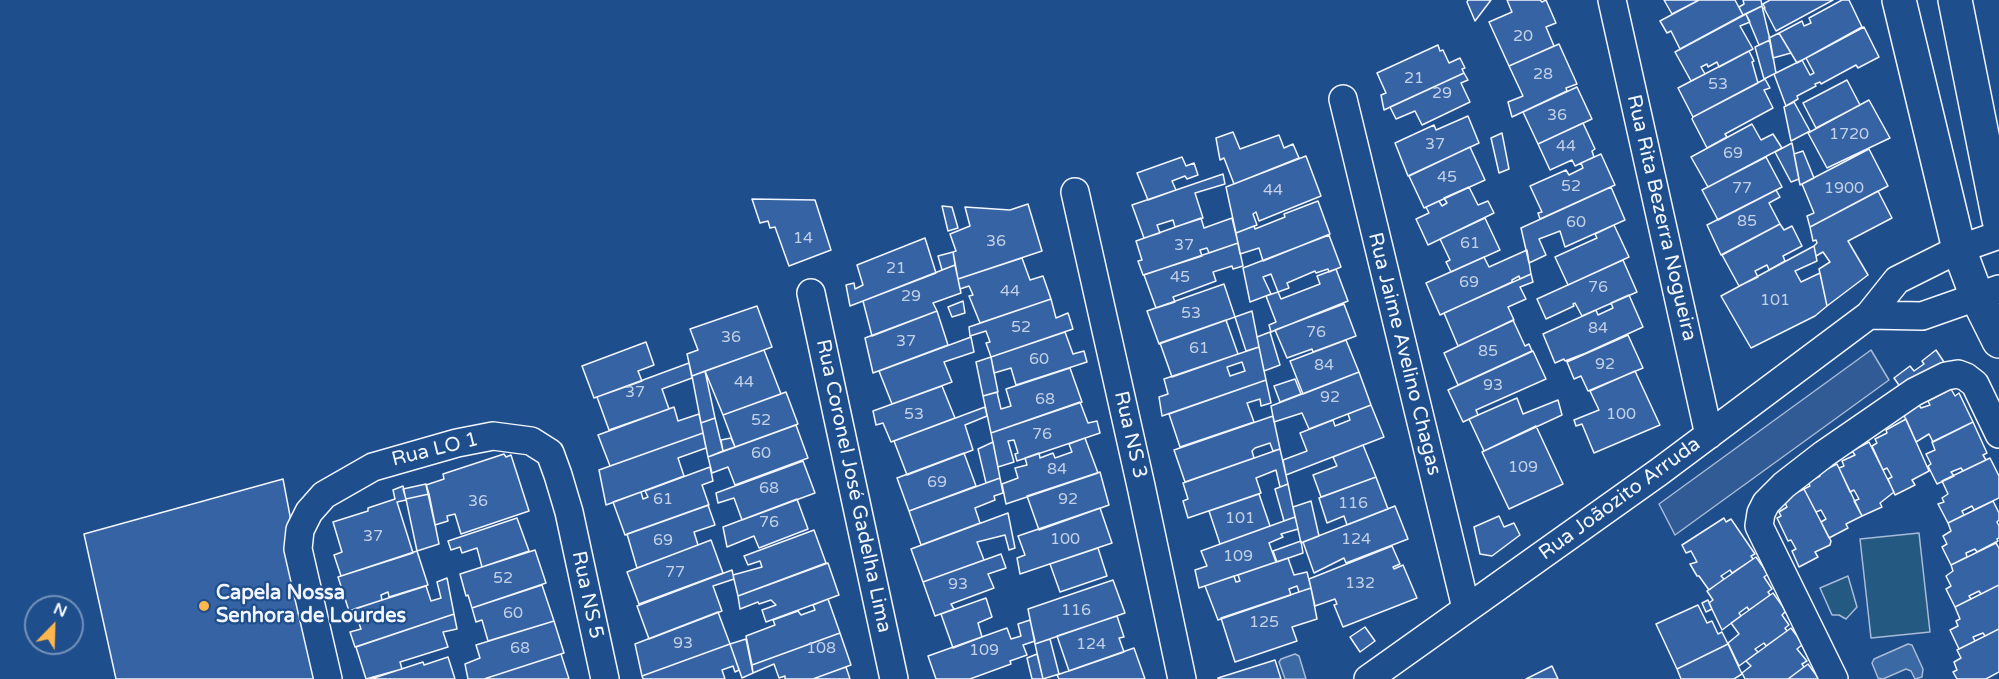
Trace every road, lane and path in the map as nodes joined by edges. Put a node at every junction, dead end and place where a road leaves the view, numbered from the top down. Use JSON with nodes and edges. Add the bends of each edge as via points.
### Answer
{"nodes":[{"id":1,"x":1612,"y":0,"type":"edge"},
{"id":2,"x":1899,"y":0,"type":"edge"},
{"id":3,"x":1955,"y":0,"type":"edge"},
{"id":4,"x":1343,"y":99,"type":"dead end"},
{"id":5,"x":1075,"y":192,"type":"dead end"},
{"id":6,"x":1999,"y":220,"type":"edge"},
{"id":7,"x":1999,"y":235,"type":"edge"},
{"id":8,"x":1959,"y":249,"type":"junction"},
{"id":9,"x":811,"y":293,"type":"dead end"},
{"id":10,"x":1988,"y":293,"type":"edge"},
{"id":11,"x":1869,"y":315,"type":"junction"},
{"id":12,"x":1999,"y":340,"type":"edge"},
{"id":13,"x":1999,"y":434,"type":"edge"},
{"id":14,"x":1709,"y":435,"type":"junction"},
{"id":15,"x":569,"y":512,"type":"joint"},
{"id":16,"x":1466,"y":608,"type":"junction"},
{"id":17,"x":328,"y":679,"type":"edge"},
{"id":18,"x":605,"y":679,"type":"edge"},
{"id":19,"x":894,"y":679,"type":"edge"},
{"id":20,"x":1182,"y":679,"type":"edge"},
{"id":21,"x":1368,"y":679,"type":"edge"},
{"id":22,"x":1834,"y":679,"type":"edge"}],
"edges":[{"from":1,"to":14,"type":"street","name":"Rua Rita Bezerra Nogueira"},
{"from":2,"to":8,"type":"main road"},
{"from":3,"to":6,"type":"main road"},
{"from":4,"to":16,"type":"street","name":"Rua Jaime Avelino Chagas"},
{"from":5,"to":20,"type":"street","name":"Rua NS 3"},
{"from":7,"to":8,"type":"street","name":"Rua Joãozito Arruda"},
{"from":8,"to":10,"type":"main road"},
{"from":8,"to":11,"type":"street","name":"Rua Joãozito Arruda","via":[[1897,280]]},
{"from":9,"to":19,"type":"street","name":"Rua Coronel José Gadelha Lima"},
{"from":10,"to":11,"type":"street","via":[[1922,316]]},
{"from":10,"to":12,"type":"main road"},
{"from":11,"to":14,"type":"street","name":"Rua Joãozito Arruda"},
{"from":13,"to":22,"type":"street","via":[[1975,384],[1958,374],[1946,375],[1914,392],[1824,454],[1766,503],[1759,526]]},
{"from":14,"to":16,"type":"street","name":"Rua Joãozito Arruda"},
{"from":15,"to":17,"type":"street","name":"Rua LO 1","via":[[550,453],[531,441],[494,436],[373,467],[324,495],[300,530],[298,549]]},
{"from":15,"to":18,"type":"street","name":"Rua NS 5"},
{"from":16,"to":21,"type":"street","name":"Rua Joãozito Arruda"}]}
